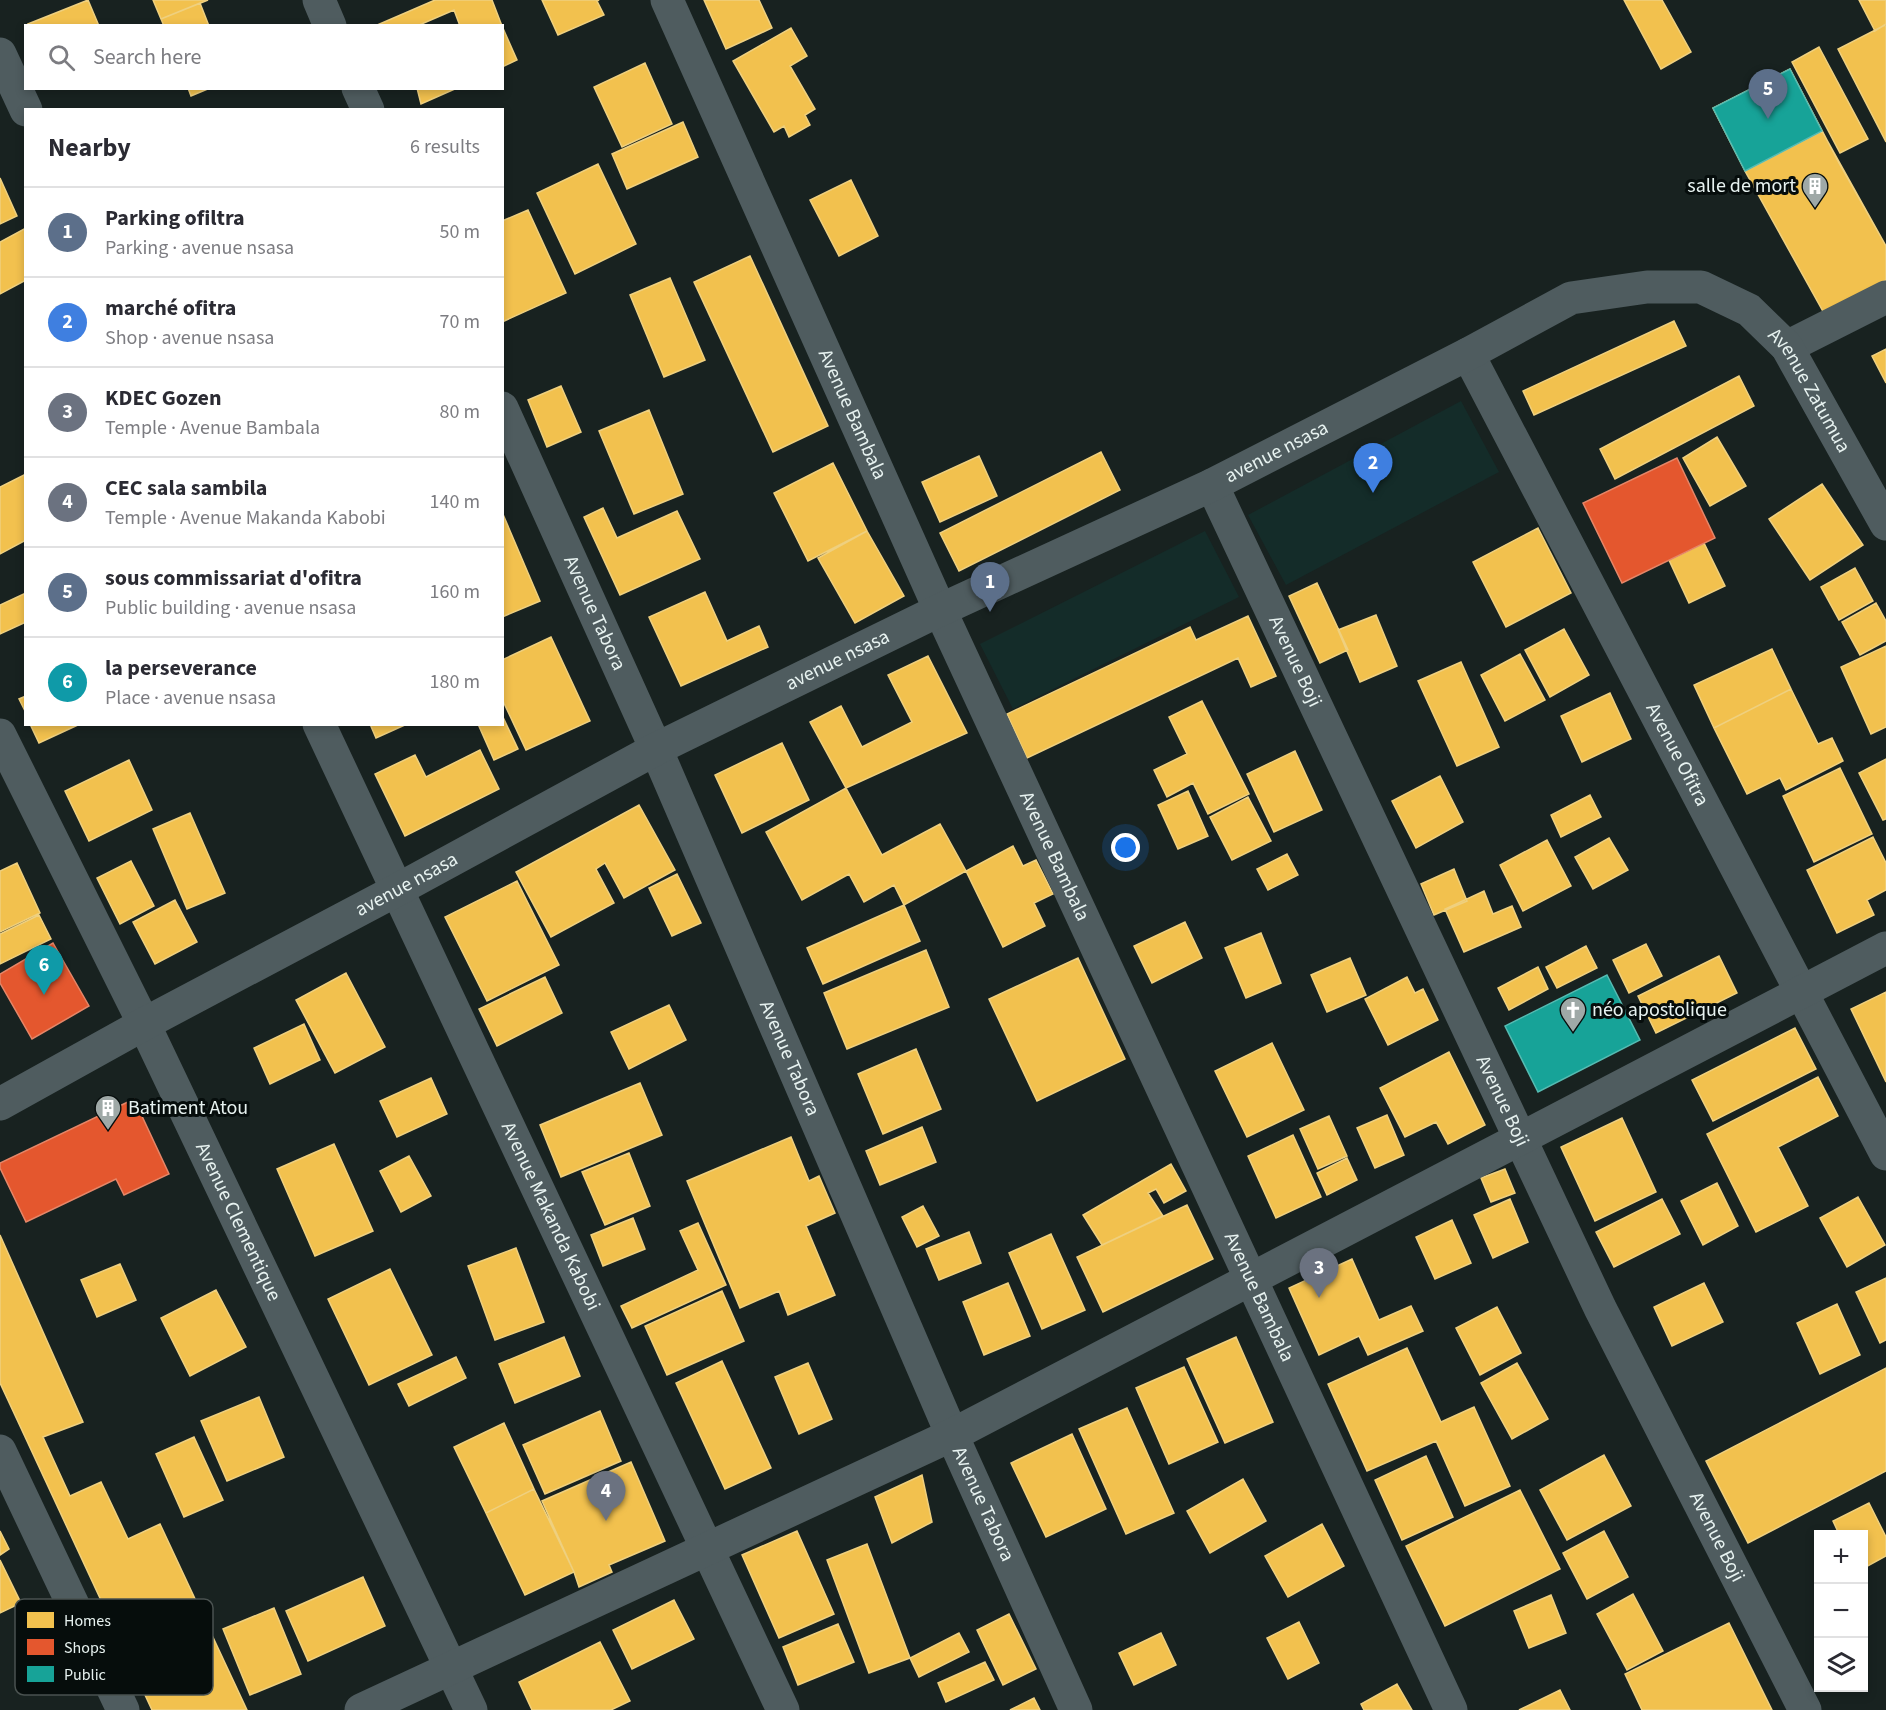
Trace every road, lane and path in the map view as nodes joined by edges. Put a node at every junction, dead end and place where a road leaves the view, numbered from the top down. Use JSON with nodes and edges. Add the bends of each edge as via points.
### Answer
{"nodes":[{"id":1,"x":318,"y":0,"type":"edge"},
{"id":2,"x":667,"y":0,"type":"edge"},
{"id":3,"x":329,"y":24,"type":"edge"},
{"id":4,"x":0,"y":54,"type":"edge"},
{"id":5,"x":359,"y":90,"type":"edge"},
{"id":6,"x":25,"y":108,"type":"edge"},
{"id":7,"x":367,"y":108,"type":"edge"},
{"id":8,"x":1701,"y":287,"type":"joint"},
{"id":9,"x":1886,"y":297,"type":"edge"},
{"id":10,"x":1786,"y":347,"type":"junction"},
{"id":11,"x":1468,"y":354,"type":"junction"},
{"id":12,"x":504,"y":412,"type":"edge"},
{"id":13,"x":1212,"y":485,"type":"junction"},
{"id":14,"x":1886,"y":524,"type":"edge"},
{"id":15,"x":940,"y":610,"type":"junction"},
{"id":16,"x":320,"y":726,"type":"edge"},
{"id":17,"x":0,"y":735,"type":"edge"},
{"id":18,"x":656,"y":749,"type":"junction"},
{"id":19,"x":397,"y":890,"type":"junction"},
{"id":20,"x":1886,"y":948,"type":"edge"},
{"id":21,"x":1801,"y":992,"type":"junction"},
{"id":22,"x":144,"y":1024,"type":"junction"},
{"id":23,"x":0,"y":1104,"type":"edge"},
{"id":24,"x":1519,"y":1140,"type":"junction"},
{"id":25,"x":1886,"y":1154,"type":"edge"},
{"id":26,"x":1250,"y":1280,"type":"junction"},
{"id":27,"x":952,"y":1435,"type":"junction"},
{"id":28,"x":0,"y":1451,"type":"edge"},
{"id":29,"x":708,"y":1549,"type":"junction"},
{"id":30,"x":70,"y":1599,"type":"edge"},
{"id":31,"x":449,"y":1669,"type":"junction"},
{"id":32,"x":116,"y":1695,"type":"edge"},
{"id":33,"x":123,"y":1710,"type":"edge"},
{"id":34,"x":361,"y":1710,"type":"edge"},
{"id":35,"x":471,"y":1710,"type":"edge"},
{"id":36,"x":783,"y":1710,"type":"edge"},
{"id":37,"x":1076,"y":1710,"type":"edge"},
{"id":38,"x":1450,"y":1710,"type":"edge"},
{"id":39,"x":1804,"y":1710,"type":"edge"}],
"edges":[{"from":1,"to":3,"type":"street"},
{"from":2,"to":15,"type":"street","name":"Avenue Bambala"},
{"from":4,"to":6,"type":"street"},
{"from":5,"to":7,"type":"street"},
{"from":8,"to":10,"type":"street","name":"Avenue Zatumua","via":[[1749,310]]},
{"from":8,"to":11,"type":"street","name":"avenue nsasa","via":[[1647,287],[1571,298]]},
{"from":9,"to":10,"type":"street"},
{"from":10,"to":14,"type":"street","name":"Avenue Zatumua"},
{"from":11,"to":13,"type":"street","name":"avenue nsasa"},
{"from":11,"to":21,"type":"street","name":"Avenue Ofitra"},
{"from":12,"to":18,"type":"street","name":"Avenue Tabora"},
{"from":13,"to":15,"type":"street","name":"avenue nsasa"},
{"from":13,"to":24,"type":"street","name":"Avenue Boji"},
{"from":15,"to":18,"type":"street","name":"avenue nsasa"},
{"from":15,"to":26,"type":"street","name":"Avenue Bambala"},
{"from":16,"to":19,"type":"street","name":"Avenue Makanda Kabobi"},
{"from":17,"to":22,"type":"street","name":"Avenue Clementique"},
{"from":18,"to":19,"type":"street","name":"avenue nsasa"},
{"from":18,"to":27,"type":"street","name":"Avenue Tabora"},
{"from":19,"to":22,"type":"street","name":"avenue nsasa"},
{"from":19,"to":29,"type":"street","name":"Avenue Makanda Kabobi"},
{"from":20,"to":21,"type":"street"},
{"from":21,"to":24,"type":"street"},
{"from":21,"to":25,"type":"street","name":"Avenue Ofitra"},
{"from":22,"to":23,"type":"street","name":"avenue nsasa"},
{"from":22,"to":31,"type":"street","name":"Avenue Clementique"},
{"from":24,"to":26,"type":"street"},
{"from":24,"to":39,"type":"street","name":"Avenue Boji","via":[[1599,1308]]},
{"from":26,"to":27,"type":"street"},
{"from":26,"to":38,"type":"street","name":"Avenue Bambala"},
{"from":27,"to":29,"type":"street"},
{"from":27,"to":37,"type":"street","name":"Avenue Tabora"},
{"from":28,"to":30,"type":"street"},
{"from":29,"to":31,"type":"street"},
{"from":29,"to":36,"type":"street","name":"Avenue Makanda Kabobi"},
{"from":31,"to":34,"type":"street"},
{"from":31,"to":35,"type":"street","name":"Avenue Clementique"},
{"from":32,"to":33,"type":"street"}]}
